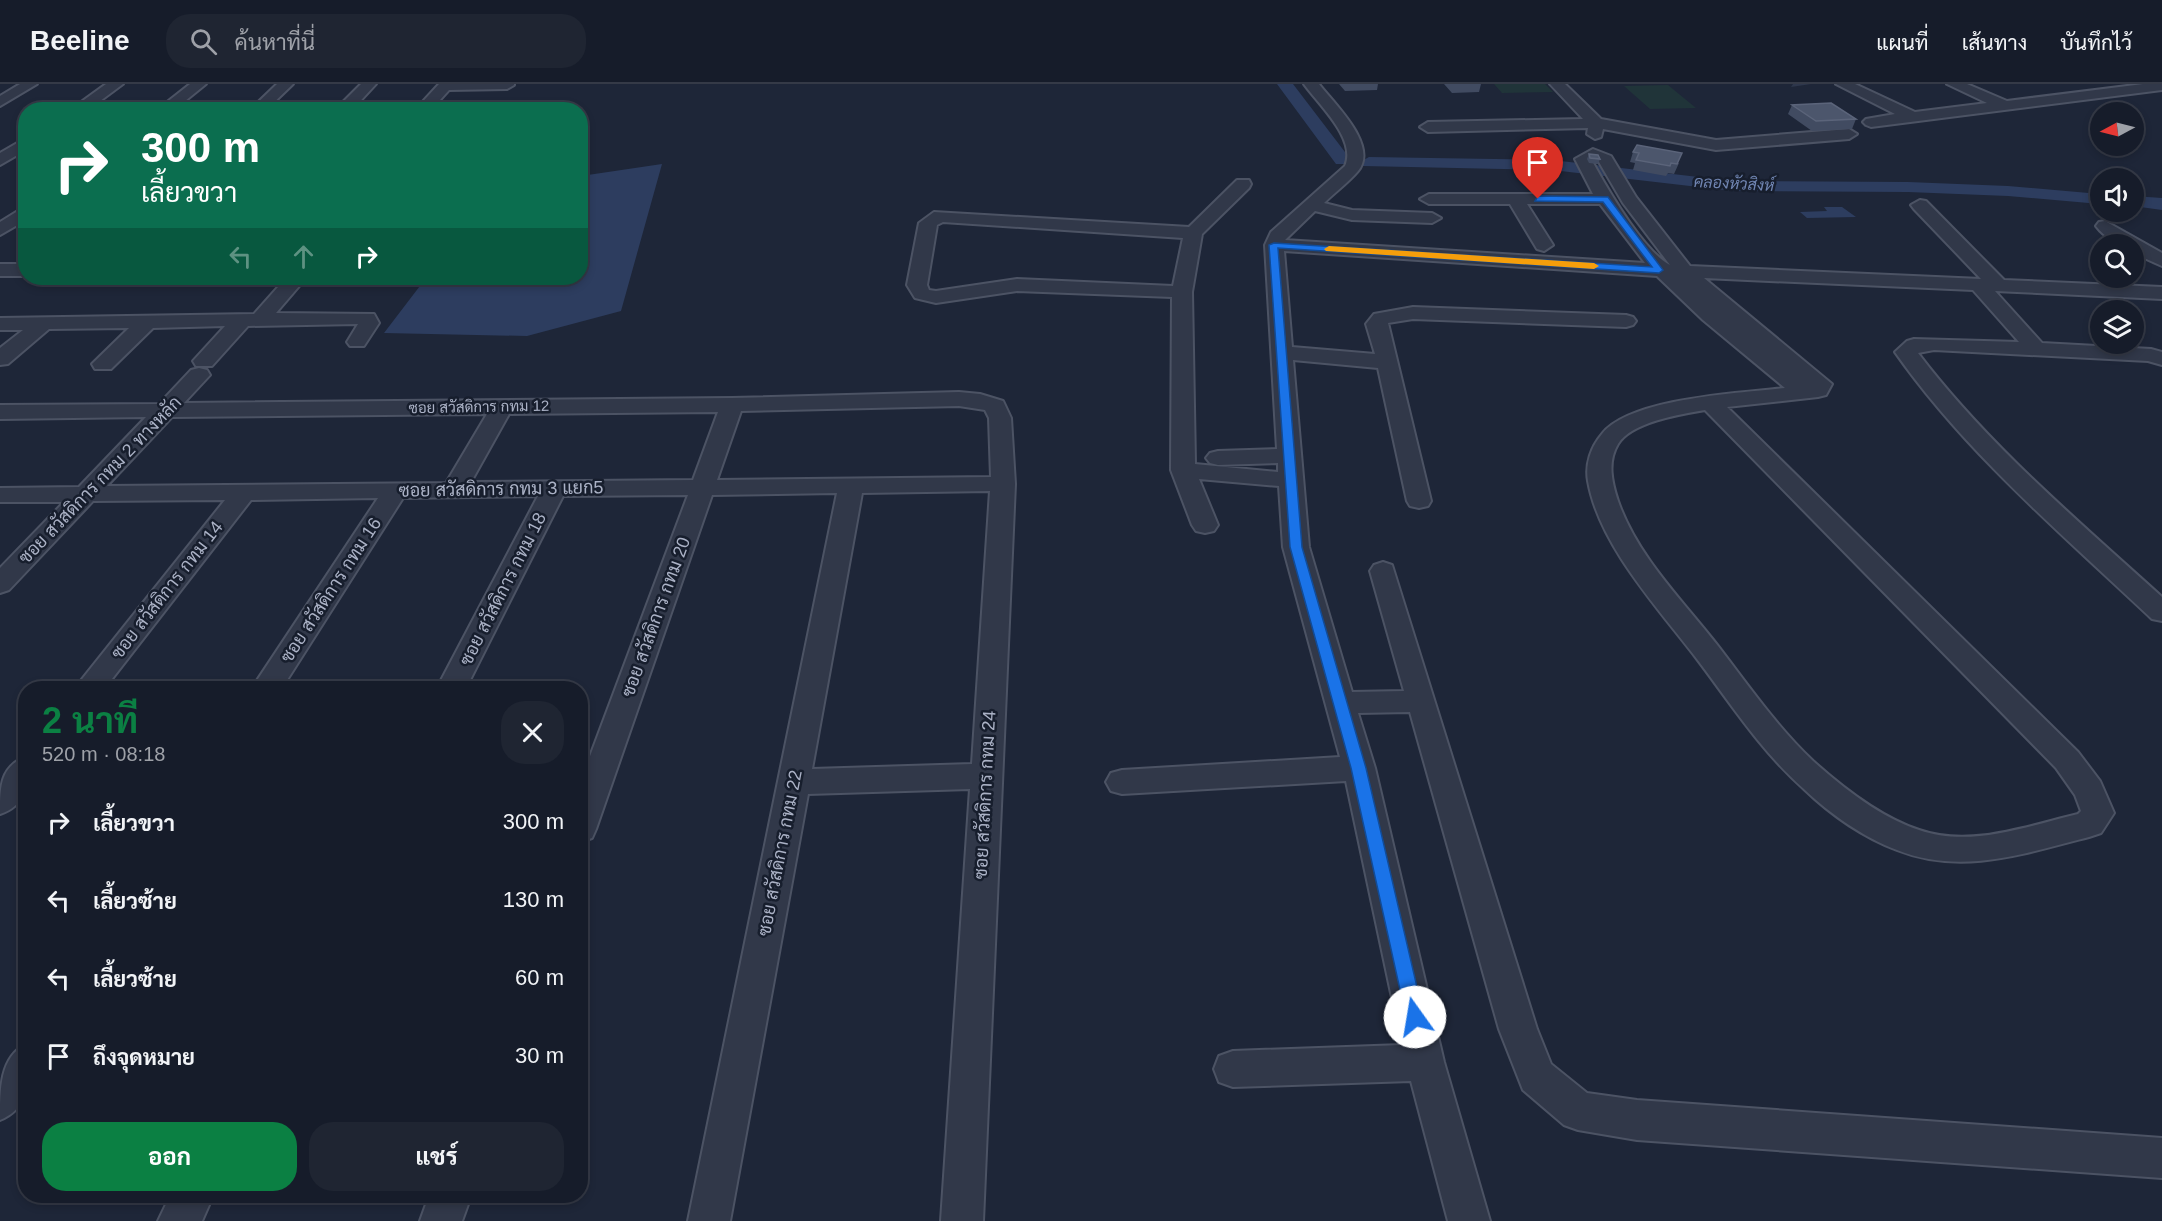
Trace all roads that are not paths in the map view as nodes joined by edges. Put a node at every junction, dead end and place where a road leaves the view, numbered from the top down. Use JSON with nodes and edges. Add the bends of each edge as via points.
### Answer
{"nodes":[{"id":1,"x":30,"y":84,"type":"edge"},
{"id":2,"x":116,"y":84,"type":"edge"},
{"id":3,"x":199,"y":84,"type":"edge"},
{"id":4,"x":286,"y":84,"type":"edge"},
{"id":5,"x":369,"y":84,"type":"edge"},
{"id":6,"x":1311,"y":84,"type":"edge"},
{"id":7,"x":1557,"y":84,"type":"edge"},
{"id":8,"x":1843,"y":84,"type":"edge"},
{"id":9,"x":1954,"y":84,"type":"edge"},
{"id":10,"x":2061,"y":84,"type":"edge"},
{"id":11,"x":447,"y":85,"type":"edge"},
{"id":12,"x":507,"y":85,"type":"edge"},
{"id":13,"x":2162,"y":86,"type":"edge"},
{"id":14,"x":2089,"y":95,"type":"junction"},
{"id":15,"x":0,"y":102,"type":"edge"},
{"id":16,"x":89,"y":102,"type":"edge"},
{"id":17,"x":175,"y":102,"type":"edge"},
{"id":18,"x":266,"y":102,"type":"edge"},
{"id":19,"x":351,"y":102,"type":"edge"},
{"id":20,"x":430,"y":102,"type":"edge"},
{"id":21,"x":2007,"y":105,"type":"junction"},
{"id":22,"x":1913,"y":117,"type":"junction"},
{"id":23,"x":1871,"y":122,"type":"dead end"},
{"id":24,"x":1596,"y":123,"type":"junction"},
{"id":25,"x":1428,"y":127,"type":"dead end"},
{"id":26,"x":1849,"y":134,"type":"edge"},
{"id":27,"x":18,"y":148,"type":"edge"},
{"id":28,"x":0,"y":160,"type":"edge"},
{"id":29,"x":1590,"y":165,"type":"junction"},
{"id":30,"x":1243,"y":184,"type":"dead end"},
{"id":31,"x":1429,"y":198,"type":"dead end"},
{"id":32,"x":1515,"y":199,"type":"junction"},
{"id":33,"x":1605,"y":199,"type":"junction"},
{"id":34,"x":1313,"y":205,"type":"junction"},
{"id":35,"x":1920,"y":205,"type":"dead end"},
{"id":36,"x":18,"y":217,"type":"edge"},
{"id":37,"x":1432,"y":218,"type":"dead end"},
{"id":38,"x":2105,"y":226,"type":"dead end"},
{"id":39,"x":0,"y":230,"type":"edge"},
{"id":40,"x":1193,"y":233,"type":"junction"},
{"id":41,"x":2116,"y":234,"type":"edge"},
{"id":42,"x":1544,"y":245,"type":"dead end"},
{"id":43,"x":2144,"y":251,"type":"edge"},
{"id":44,"x":1274,"y":252,"type":"junction"},
{"id":45,"x":2162,"y":260,"type":"edge"},
{"id":46,"x":0,"y":270,"type":"edge"},
{"id":47,"x":18,"y":270,"type":"edge"},
{"id":48,"x":1677,"y":276,"type":"junction"},
{"id":49,"x":288,"y":285,"type":"edge"},
{"id":50,"x":1988,"y":288,"type":"junction"},
{"id":51,"x":1182,"y":292,"type":"junction"},
{"id":52,"x":2162,"y":293,"type":"edge"},
{"id":53,"x":2162,"y":302,"type":"edge"},
{"id":54,"x":252,"y":319,"type":"junction"},
{"id":55,"x":148,"y":321,"type":"junction"},
{"id":56,"x":1626,"y":321,"type":"dead end"},
{"id":57,"x":44,"y":323,"type":"junction"},
{"id":58,"x":0,"y":324,"type":"edge"},
{"id":59,"x":357,"y":342,"type":"dead end"},
{"id":60,"x":2037,"y":350,"type":"junction"},
{"id":61,"x":1280,"y":352,"type":"junction"},
{"id":62,"x":0,"y":359,"type":"edge"},
{"id":63,"x":2162,"y":359,"type":"edge"},
{"id":64,"x":1388,"y":362,"type":"junction"},
{"id":65,"x":102,"y":364,"type":"dead end"},
{"id":66,"x":959,"y":399,"type":"joint"},
{"id":67,"x":1711,"y":404,"type":"junction"},
{"id":68,"x":732,"y":405,"type":"junction"},
{"id":69,"x":502,"y":407,"type":"junction"},
{"id":70,"x":166,"y":411,"type":"junction"},
{"id":71,"x":0,"y":412,"type":"edge"},
{"id":72,"x":1183,"y":464,"type":"junction"},
{"id":73,"x":1291,"y":468,"type":"junction"},
{"id":74,"x":1003,"y":484,"type":"junction"},
{"id":75,"x":851,"y":486,"type":"junction"},
{"id":76,"x":702,"y":487,"type":"junction"},
{"id":77,"x":455,"y":489,"type":"junction"},
{"id":78,"x":554,"y":489,"type":"junction"},
{"id":79,"x":395,"y":491,"type":"junction"},
{"id":80,"x":244,"y":492,"type":"junction"},
{"id":81,"x":86,"y":494,"type":"junction"},
{"id":82,"x":0,"y":495,"type":"edge"},
{"id":83,"x":1419,"y":501,"type":"dead end"},
{"id":84,"x":1205,"y":525,"type":"dead end"},
{"id":85,"x":1383,"y":571,"type":"dead end"},
{"id":86,"x":0,"y":584,"type":"edge"},
{"id":87,"x":2162,"y":612,"type":"edge"},
{"id":88,"x":95,"y":681,"type":"edge"},
{"id":89,"x":272,"y":681,"type":"edge"},
{"id":90,"x":456,"y":681,"type":"edge"},
{"id":91,"x":1420,"y":701,"type":"junction"},
{"id":92,"x":1339,"y":703,"type":"junction"},
{"id":93,"x":1359,"y":768,"type":"junction"},
{"id":94,"x":985,"y":776,"type":"junction"},
{"id":95,"x":18,"y":779,"type":"edge"},
{"id":96,"x":794,"y":782,"type":"junction"},
{"id":97,"x":1122,"y":782,"type":"dead end"},
{"id":98,"x":0,"y":801,"type":"edge"},
{"id":99,"x":588,"y":807,"type":"edge"},
{"id":100,"x":1425,"y":1062,"type":"junction"},
{"id":101,"x":1233,"y":1069,"type":"dead end"},
{"id":102,"x":18,"y":1074,"type":"edge"},
{"id":103,"x":0,"y":1101,"type":"edge"},
{"id":104,"x":2162,"y":1158,"type":"edge"},
{"id":105,"x":188,"y":1203,"type":"edge"},
{"id":106,"x":447,"y":1203,"type":"edge"},
{"id":107,"x":179,"y":1221,"type":"edge"},
{"id":108,"x":441,"y":1221,"type":"edge"},
{"id":109,"x":709,"y":1221,"type":"edge"},
{"id":110,"x":962,"y":1221,"type":"edge"},
{"id":111,"x":1469,"y":1221,"type":"edge"}],
"edges":[{"from":1,"to":15,"type":"street"},
{"from":2,"to":16,"type":"street"},
{"from":3,"to":17,"type":"street"},
{"from":4,"to":18,"type":"street"},
{"from":5,"to":19,"type":"street"},
{"from":6,"to":34,"type":"street","via":[[1358,149],[1352,168]]},
{"from":7,"to":24,"type":"street"},
{"from":8,"to":22,"type":"street"},
{"from":9,"to":21,"type":"street"},
{"from":10,"to":14,"type":"street"},
{"from":11,"to":12,"type":"street"},
{"from":11,"to":20,"type":"street"},
{"from":13,"to":14,"type":"street"},
{"from":14,"to":21,"type":"street"},
{"from":21,"to":22,"type":"street"},
{"from":22,"to":23,"type":"street"},
{"from":24,"to":25,"type":"street"},
{"from":24,"to":26,"type":"street","via":[[1716,145]]},
{"from":24,"to":29,"type":"street"},
{"from":27,"to":28,"type":"street"},
{"from":29,"to":33,"type":"street"},
{"from":29,"to":48,"type":"street","via":[[1605,159]]},
{"from":30,"to":40,"type":"street"},
{"from":31,"to":32,"type":"street"},
{"from":32,"to":33,"type":"street"},
{"from":32,"to":42,"type":"street"},
{"from":33,"to":48,"type":"street"},
{"from":34,"to":37,"type":"street","via":[[1352,215]]},
{"from":34,"to":44,"type":"street","via":[[1277,236]]},
{"from":35,"to":50,"type":"street"},
{"from":36,"to":39,"type":"street"},
{"from":38,"to":41,"type":"street"},
{"from":40,"to":51,"type":"street"},
{"from":40,"to":51,"type":"street","via":[[940,216],[928,223],[917,285],[922,294],[936,297],[1017,285]]},
{"from":43,"to":45,"type":"street"},
{"from":44,"to":48,"type":"street"},
{"from":44,"to":61,"type":"street"},
{"from":46,"to":47,"type":"street"},
{"from":48,"to":50,"type":"street"},
{"from":48,"to":67,"type":"street","via":[[1821,384],[1818,390],[1804,393]]},
{"from":49,"to":54,"type":"street","name":"ซอย สวัสดิการ กทม 2 ทางหลัก"},
{"from":50,"to":52,"type":"street"},
{"from":50,"to":53,"type":"street"},
{"from":50,"to":60,"type":"street"},
{"from":51,"to":72,"type":"street"},
{"from":54,"to":55,"type":"street"},
{"from":54,"to":59,"type":"street","via":[[367,318],[369,323]]},
{"from":54,"to":70,"type":"street","name":"ซอย สวัสดิการ กทม 2 ทางหลัก","via":[[201,368]]},
{"from":55,"to":57,"type":"street"},
{"from":55,"to":65,"type":"street"},
{"from":56,"to":64,"type":"street","via":[[1399,313],[1381,318],[1376,324]]},
{"from":57,"to":58,"type":"street"},
{"from":57,"to":62,"type":"street"},
{"from":60,"to":63,"type":"street"},
{"from":60,"to":87,"type":"street","via":[[1934,344],[1914,345],[1906,352],[1930,384],[2021,482]]},
{"from":61,"to":64,"type":"street"},
{"from":61,"to":73,"type":"street"},
{"from":64,"to":83,"type":"street"},
{"from":66,"to":68,"type":"street","name":"ซอย สวัสดิการ กทม 12"},
{"from":66,"to":74,"type":"street","name":"ซอย สวัสดิการ กทม 24","via":[[994,406],[1000,418]]},
{"from":67,"to":67,"type":"street","via":[[1632,421],[1612,435],[1601,452],[1599,481],[1637,561],[1766,729],[1815,782],[1864,818],[1910,841],[1952,851],[2089,824],[2098,813],[2089,790],[2067,760]]},
{"from":68,"to":69,"type":"street","name":"ซอย สวัสดิการ กทม 12"},
{"from":68,"to":76,"type":"street","name":"ซอย สวัสดิการ กทม 20"},
{"from":69,"to":70,"type":"street","name":"ซอย สวัสดิการ กทม 12"},
{"from":69,"to":77,"type":"street"},
{"from":70,"to":71,"type":"street","name":"ซอย สวัสดิการ กทม 12"},
{"from":70,"to":81,"type":"street","name":"ซอย สวัสดิการ กทม 2 ทางหลัก"},
{"from":72,"to":73,"type":"street"},
{"from":72,"to":84,"type":"street"},
{"from":73,"to":92,"type":"street","via":[[1296,547]]},
{"from":74,"to":75,"type":"street","name":"ซอย สวัสดิการ กทม 3 แยก5"},
{"from":74,"to":94,"type":"street","name":"ซอย สวัสดิการ กทม 24"},
{"from":75,"to":76,"type":"street","name":"ซอย สวัสดิการ กทม 3 แยก5"},
{"from":75,"to":96,"type":"street","name":"ซอย สวัสดิการ กทม 22"},
{"from":76,"to":78,"type":"street","name":"ซอย สวัสดิการ กทม 3 แยก5"},
{"from":76,"to":99,"type":"street","name":"ซอย สวัสดิการ กทม 20"},
{"from":77,"to":78,"type":"street","name":"ซอย สวัสดิการ กทม 3 แยก5"},
{"from":77,"to":79,"type":"street","name":"ซอย สวัสดิการ กทม 3 แยก5"},
{"from":78,"to":90,"type":"street","name":"ซอย สวัสดิการ กทม 18"},
{"from":79,"to":80,"type":"street","name":"ซอย สวัสดิการ กทม 3 แยก5"},
{"from":79,"to":89,"type":"street","name":"ซอย สวัสดิการ กทม 16"},
{"from":80,"to":81,"type":"street","name":"ซอย สวัสดิการ กทม 3 แยก5"},
{"from":80,"to":88,"type":"street","name":"ซอย สวัสดิการ กทม 14"},
{"from":81,"to":82,"type":"street","name":"ซอย สวัสดิการ กทม 3 แยก5"},
{"from":81,"to":86,"type":"street","name":"ซอย สวัสดิการ กทม 2 ทางหลัก"},
{"from":85,"to":91,"type":"street"},
{"from":91,"to":92,"type":"street"},
{"from":91,"to":104,"type":"street","via":[[1518,1029],[1537,1077],[1578,1111],[1637,1120]]},
{"from":92,"to":93,"type":"street"},
{"from":93,"to":97,"type":"street"},
{"from":93,"to":100,"type":"street"},
{"from":94,"to":96,"type":"street"},
{"from":94,"to":110,"type":"street","name":"ซอย สวัสดิการ กทม 24"},
{"from":95,"to":98,"type":"street"},
{"from":96,"to":109,"type":"street","name":"ซอย สวัสดิการ กทม 22"},
{"from":100,"to":101,"type":"street"},
{"from":100,"to":111,"type":"street"},
{"from":102,"to":103,"type":"street"},
{"from":105,"to":107,"type":"street"},
{"from":106,"to":108,"type":"street"}]}
